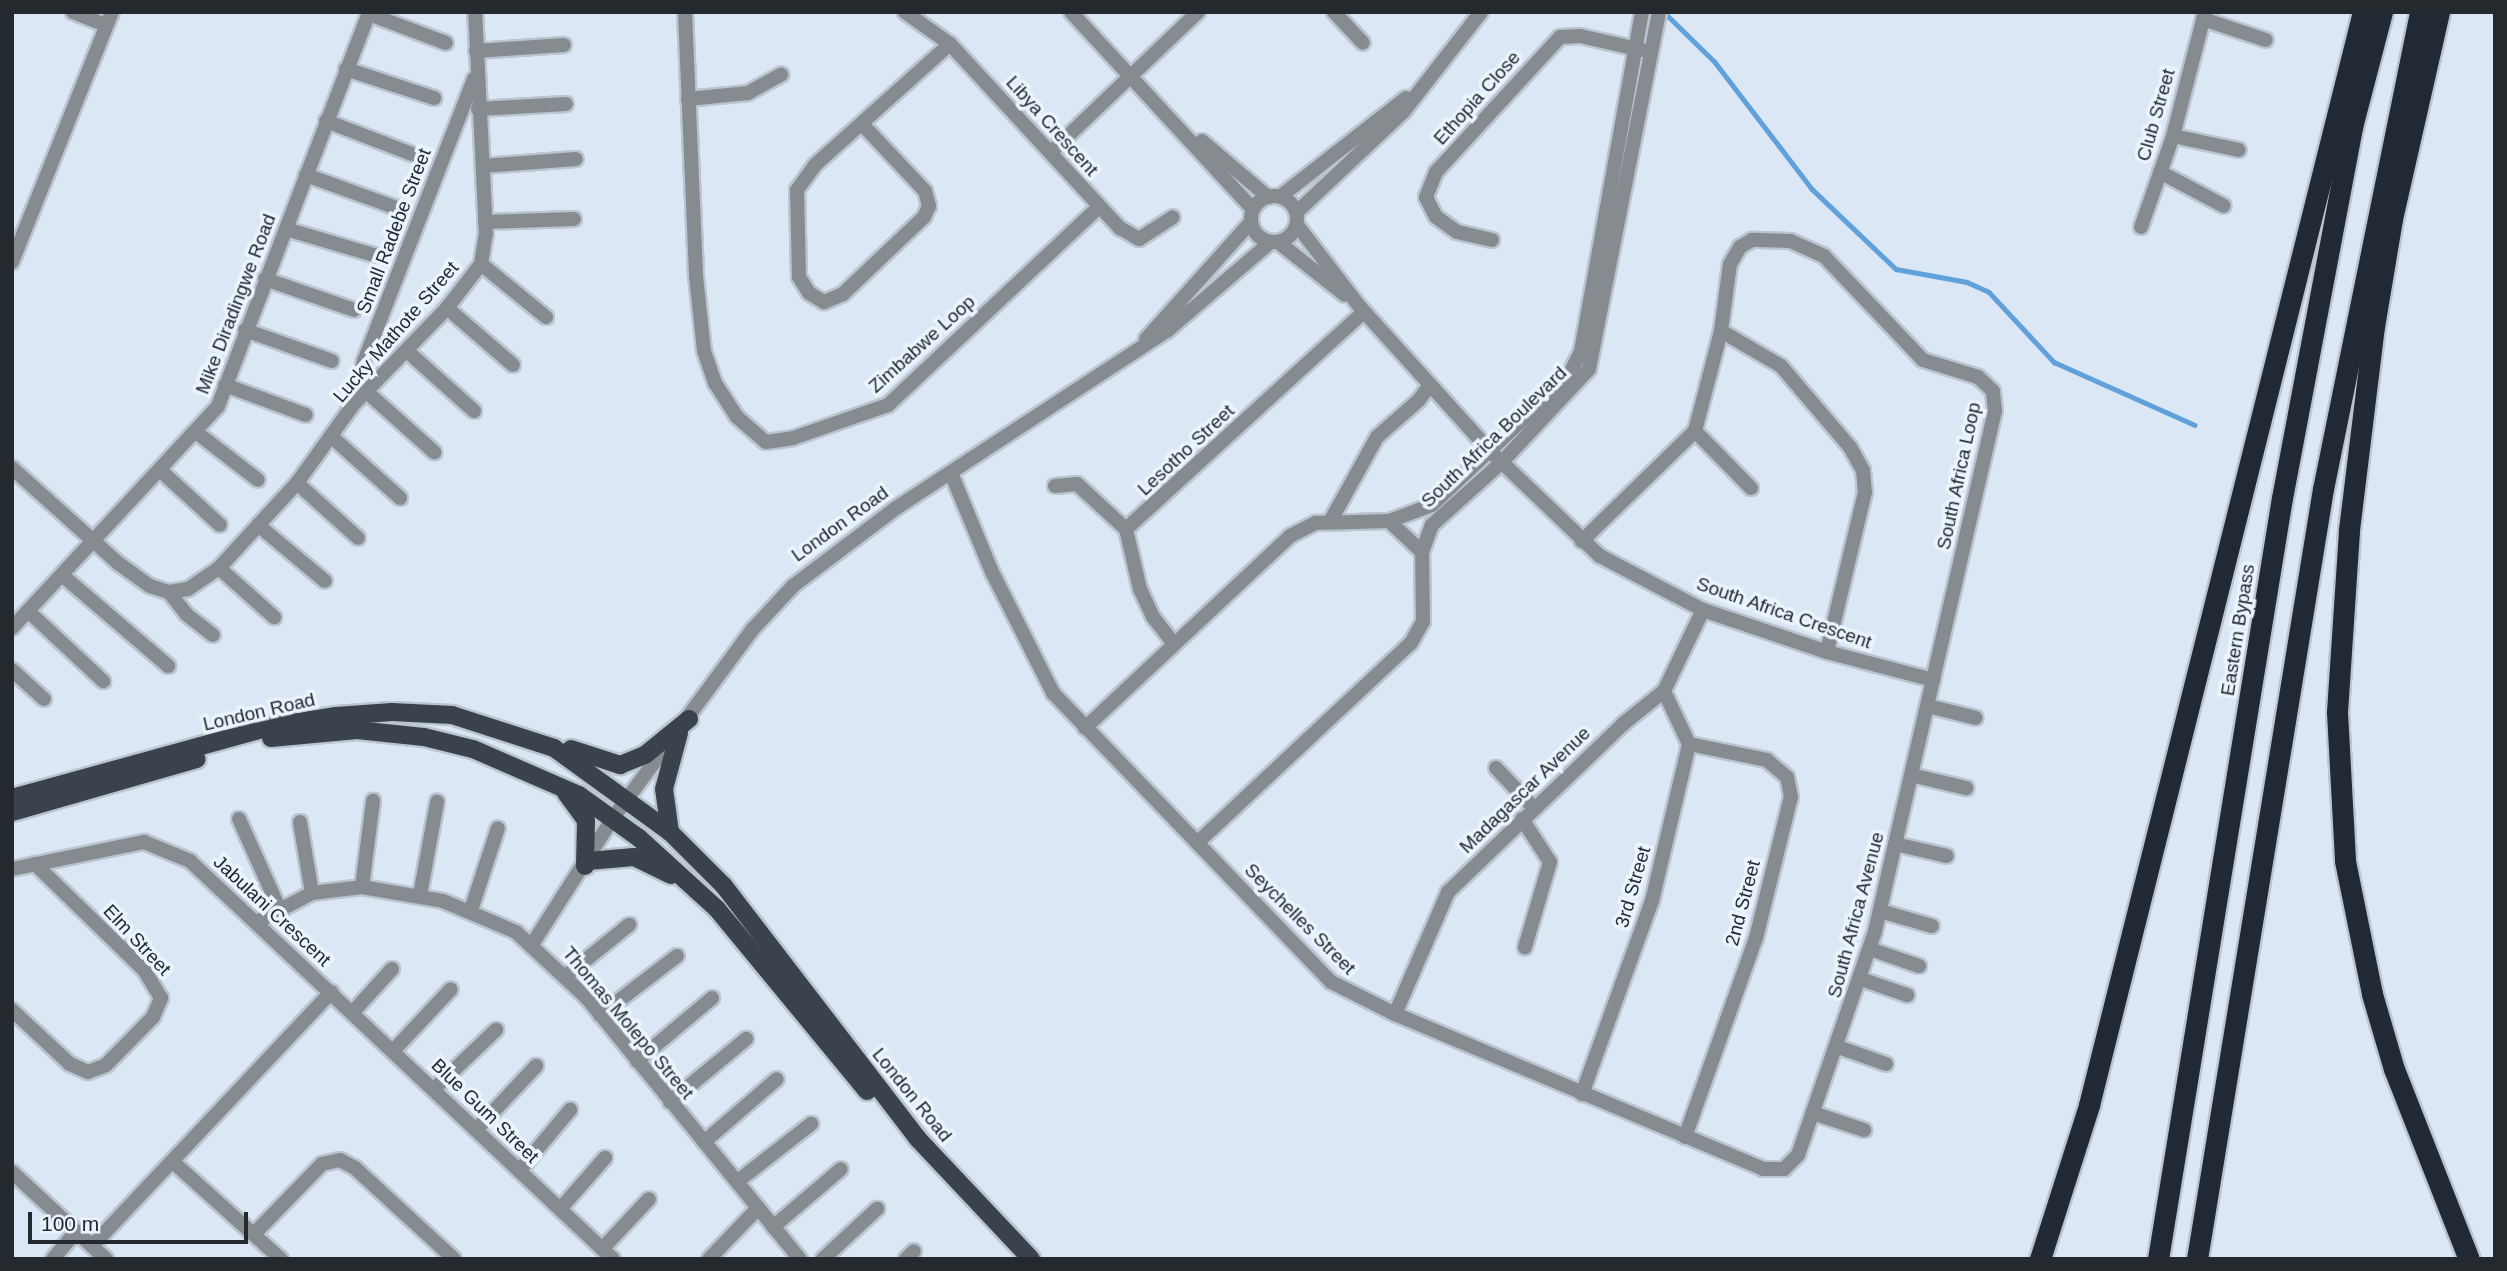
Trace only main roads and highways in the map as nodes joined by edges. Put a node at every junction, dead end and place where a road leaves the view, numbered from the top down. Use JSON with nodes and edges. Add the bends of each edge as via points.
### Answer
{"nodes":[{"id":1,"x":2363,"y":12,"type":"edge"},
{"id":2,"x":2382,"y":12,"type":"edge"},
{"id":3,"x":2420,"y":12,"type":"edge"},
{"id":4,"x":2439,"y":12,"type":"edge"},
{"id":5,"x":554,"y":748,"type":"junction"},
{"id":6,"x":552,"y":780,"type":"junction"},
{"id":7,"x":12,"y":798,"type":"edge"},
{"id":8,"x":12,"y":812,"type":"edge"},
{"id":9,"x":670,"y":832,"type":"junction"},
{"id":10,"x":701,"y":893,"type":"junction"},
{"id":11,"x":1017,"y":1259,"type":"edge"},
{"id":12,"x":1031,"y":1259,"type":"edge"},
{"id":13,"x":2040,"y":1259,"type":"edge"},
{"id":14,"x":2158,"y":1259,"type":"edge"},
{"id":15,"x":2197,"y":1259,"type":"edge"},
{"id":16,"x":2469,"y":1259,"type":"edge"}],
"edges":[{"from":1,"to":13,"type":"highway","via":[[2089,1105]]},
{"from":2,"to":14,"type":"highway","name":"Eastern Bypass","via":[[2352,127],[2284,485]]},
{"from":3,"to":15,"type":"highway","via":[[2323,489]]},
{"from":4,"to":16,"type":"highway","via":[[2392,219],[2374,326],[2349,531],[2337,712],[2345,860],[2363,959],[2394,1069]]},
{"from":5,"to":7,"type":"main road","name":"London Road","via":[[452,715],[392,712],[336,716],[274,726]]},
{"from":5,"to":9,"type":"main road","name":"London Road"},
{"from":5,"to":9,"type":"main road","via":[[620,765],[645,755],[684,726],[664,789]]},
{"from":6,"to":8,"type":"main road","name":"London Road","via":[[472,749],[424,737],[332,731],[263,740]]},
{"from":6,"to":10,"type":"main road","name":"London Road","via":[[613,818]]},
{"from":6,"to":10,"type":"main road","via":[[574,801],[586,821],[586,864],[634,857]]},
{"from":9,"to":12,"type":"main road","name":"London Road","via":[[747,913],[919,1139]]},
{"from":10,"to":11,"type":"main road","name":"London Road","via":[[930,1167]]}]}
